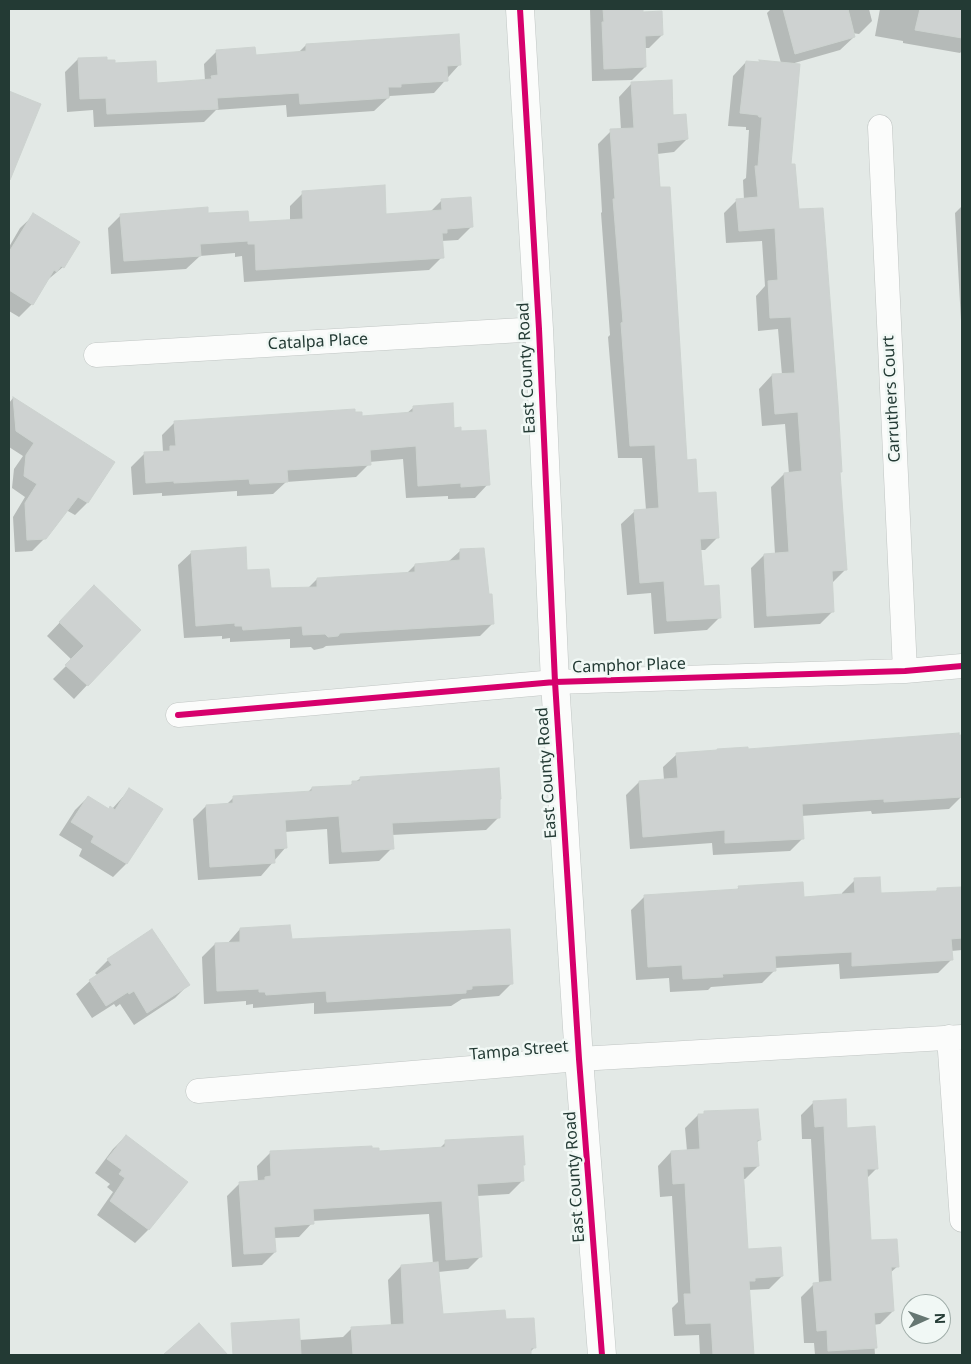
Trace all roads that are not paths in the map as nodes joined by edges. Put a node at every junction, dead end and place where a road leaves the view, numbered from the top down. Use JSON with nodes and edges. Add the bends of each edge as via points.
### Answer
{"nodes":[{"id":1,"x":520,"y":9,"type":"edge"},
{"id":2,"x":880,"y":127,"type":"dead end"},
{"id":3,"x":539,"y":329,"type":"junction"},
{"id":4,"x":96,"y":355,"type":"dead end"},
{"id":5,"x":962,"y":666,"type":"edge"},
{"id":6,"x":905,"y":671,"type":"junction"},
{"id":7,"x":555,"y":682,"type":"junction"},
{"id":8,"x":178,"y":715,"type":"dead end"},
{"id":9,"x":956,"y":1037,"type":"edge"},
{"id":10,"x":579,"y":1059,"type":"junction"},
{"id":11,"x":198,"y":1091,"type":"dead end"},
{"id":12,"x":962,"y":1220,"type":"edge"},
{"id":13,"x":602,"y":1355,"type":"edge"}],
"edges":[{"from":1,"to":3,"type":"street","name":"East County Road"},
{"from":2,"to":6,"type":"street","name":"Carruthers Court"},
{"from":3,"to":4,"type":"street","name":"Catalpa Place"},
{"from":3,"to":7,"type":"street","name":"East County Road"},
{"from":5,"to":6,"type":"street","name":"Camphor Place"},
{"from":6,"to":7,"type":"street","name":"Camphor Place"},
{"from":7,"to":8,"type":"street","name":"Camphor Place"},
{"from":7,"to":10,"type":"street","name":"East County Road"},
{"from":9,"to":10,"type":"street","name":"Tampa Street"},
{"from":9,"to":12,"type":"street"},
{"from":10,"to":11,"type":"street","name":"Tampa Street"},
{"from":10,"to":13,"type":"street","name":"East County Road"}]}
